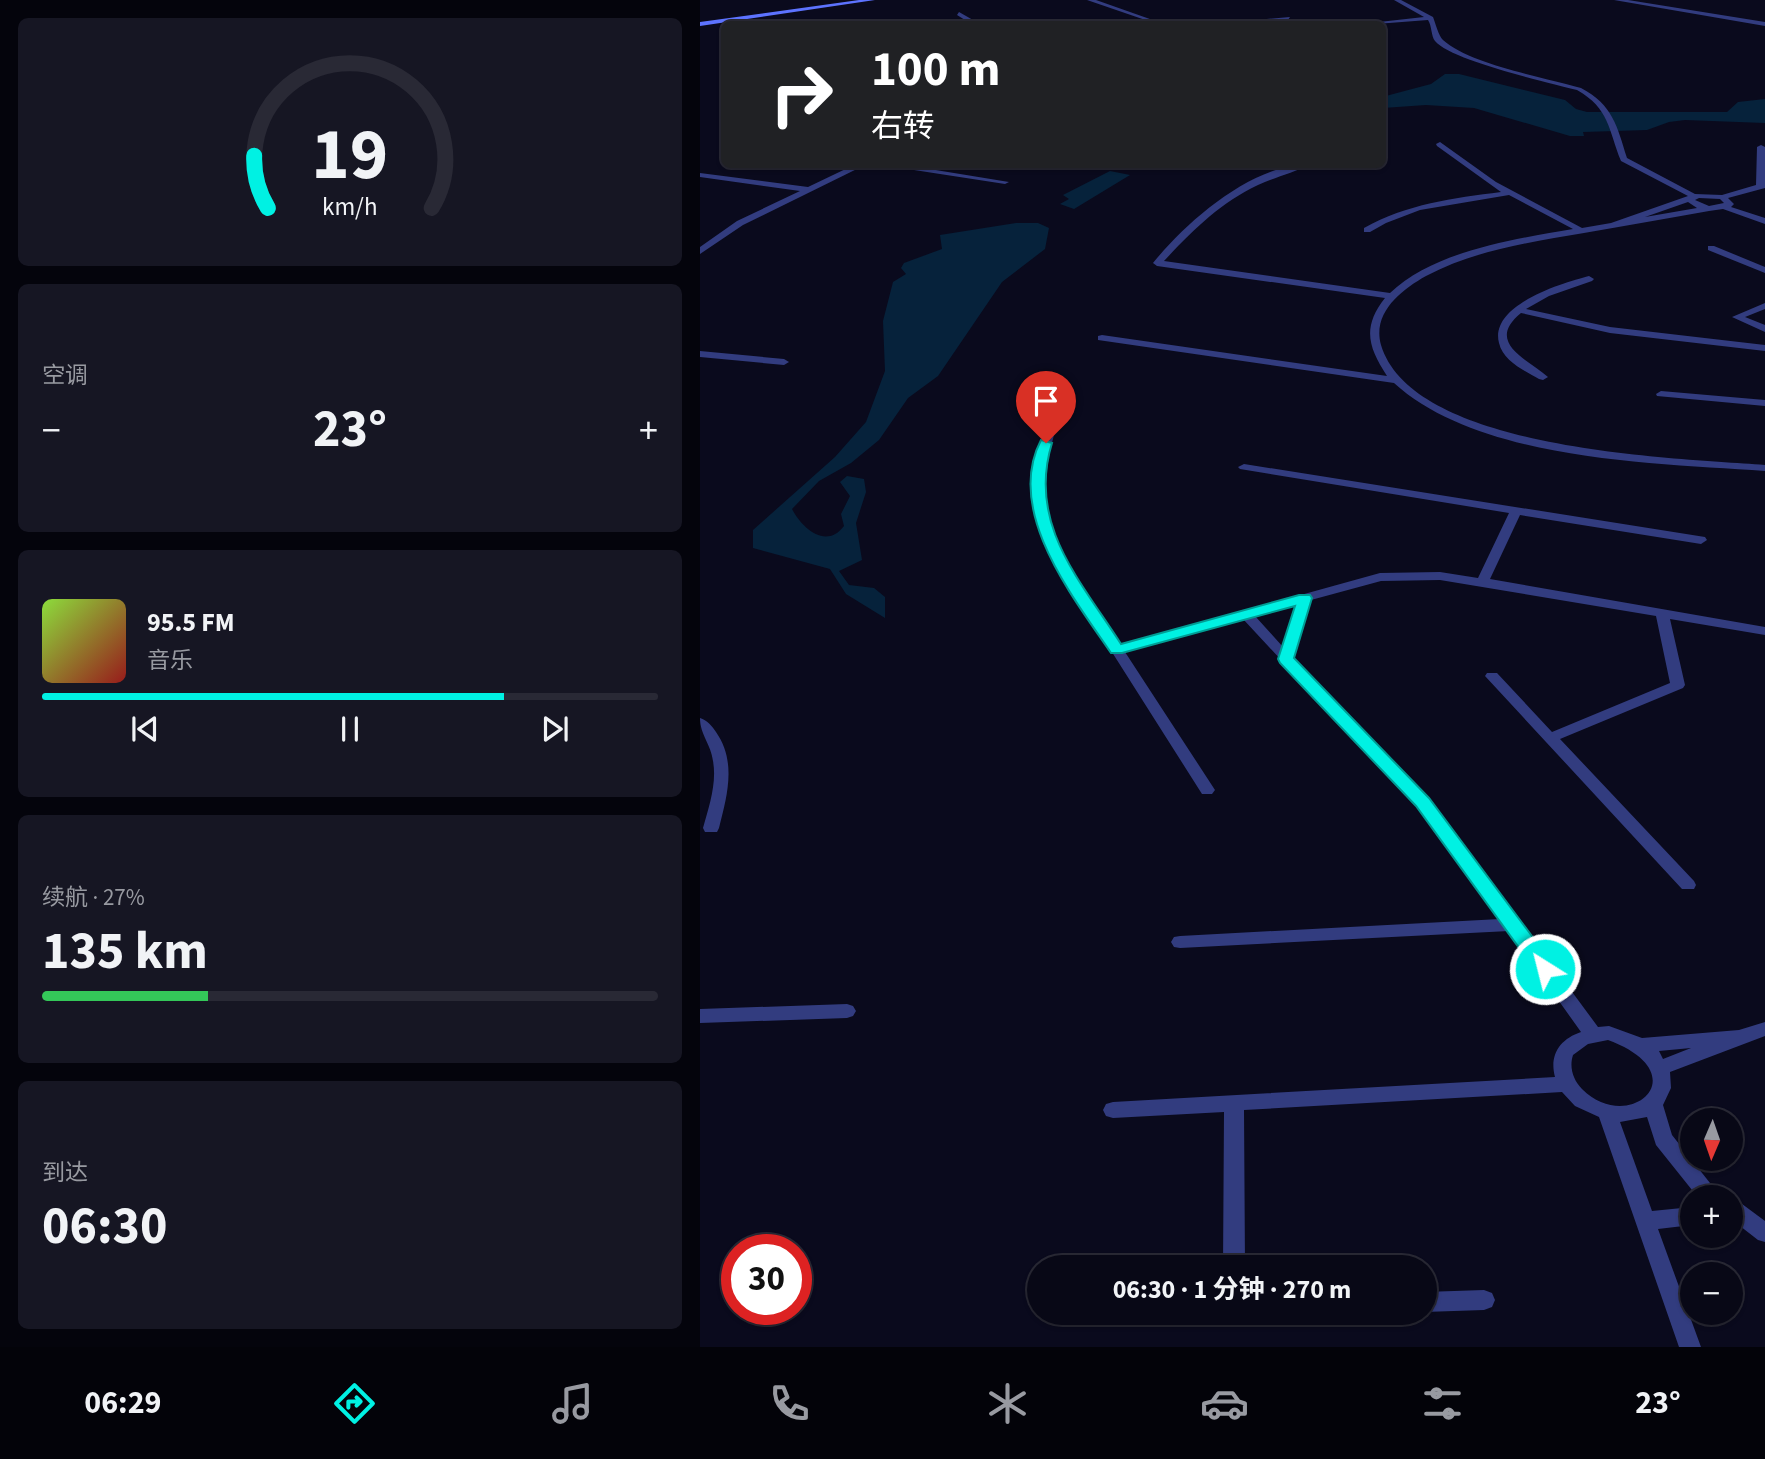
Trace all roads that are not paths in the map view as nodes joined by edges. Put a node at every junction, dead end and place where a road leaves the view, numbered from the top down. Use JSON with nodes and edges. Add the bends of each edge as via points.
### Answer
{"nodes":[{"id":1,"x":827,"y":0,"type":"edge"},
{"id":2,"x":872,"y":0,"type":"edge"},
{"id":3,"x":1090,"y":0,"type":"edge"},
{"id":4,"x":1126,"y":0,"type":"edge"},
{"id":5,"x":1396,"y":0,"type":"edge"},
{"id":6,"x":1617,"y":0,"type":"edge"},
{"id":7,"x":1101,"y":4,"type":"junction"},
{"id":8,"x":959,"y":14,"type":"dead end"},
{"id":9,"x":1287,"y":18,"type":"dead end"},
{"id":10,"x":1431,"y":18,"type":"junction"},
{"id":11,"x":971,"y":21,"type":"edge"},
{"id":12,"x":1152,"y":21,"type":"edge"},
{"id":13,"x":1260,"y":21,"type":"edge"},
{"id":14,"x":700,"y":22,"type":"edge"},
{"id":15,"x":1386,"y":23,"type":"edge"},
{"id":16,"x":1765,"y":24,"type":"edge"},
{"id":17,"x":1440,"y":144,"type":"dead end"},
{"id":18,"x":1761,"y":153,"type":"edge"},
{"id":19,"x":855,"y":168,"type":"edge"},
{"id":20,"x":907,"y":168,"type":"edge"},
{"id":21,"x":1294,"y":168,"type":"edge"},
{"id":22,"x":700,"y":175,"type":"edge"},
{"id":23,"x":1005,"y":182,"type":"dead end"},
{"id":24,"x":1763,"y":185,"type":"edge"},
{"id":25,"x":810,"y":191,"type":"junction"},
{"id":26,"x":1509,"y":193,"type":"junction"},
{"id":27,"x":1722,"y":197,"type":"junction"},
{"id":28,"x":1691,"y":198,"type":"junction"},
{"id":29,"x":1724,"y":207,"type":"junction"},
{"id":30,"x":1711,"y":208,"type":"junction"},
{"id":31,"x":1765,"y":221,"type":"edge"},
{"id":32,"x":1613,"y":225,"type":"junction"},
{"id":33,"x":1367,"y":229,"type":"dead end"},
{"id":34,"x":1582,"y":231,"type":"junction"},
{"id":35,"x":1711,"y":248,"type":"dead end"},
{"id":36,"x":700,"y":251,"type":"edge"},
{"id":37,"x":1765,"y":271,"type":"edge"},
{"id":38,"x":1589,"y":278,"type":"dead end"},
{"id":39,"x":1391,"y":296,"type":"junction"},
{"id":40,"x":1765,"y":306,"type":"edge"},
{"id":41,"x":1520,"y":310,"type":"junction"},
{"id":42,"x":1765,"y":329,"type":"edge"},
{"id":43,"x":1102,"y":338,"type":"dead end"},
{"id":44,"x":1765,"y":348,"type":"edge"},
{"id":45,"x":700,"y":354,"type":"edge"},
{"id":46,"x":784,"y":362,"type":"dead end"},
{"id":47,"x":1543,"y":377,"type":"dead end"},
{"id":48,"x":1396,"y":380,"type":"junction"},
{"id":49,"x":1661,"y":394,"type":"dead end"},
{"id":50,"x":1765,"y":403,"type":"edge"},
{"id":51,"x":1052,"y":424,"type":"dead end"},
{"id":52,"x":1244,"y":467,"type":"dead end"},
{"id":53,"x":1765,"y":468,"type":"edge"},
{"id":54,"x":1517,"y":510,"type":"junction"},
{"id":55,"x":1701,"y":540,"type":"dead end"},
{"id":56,"x":1482,"y":582,"type":"junction"},
{"id":57,"x":1305,"y":598,"type":"junction"},
{"id":58,"x":1662,"y":613,"type":"junction"},
{"id":59,"x":1247,"y":615,"type":"junction"},
{"id":60,"x":1765,"y":631,"type":"edge"},
{"id":61,"x":1117,"y":650,"type":"junction"},
{"id":62,"x":1286,"y":659,"type":"junction"},
{"id":63,"x":1492,"y":676,"type":"dead end"},
{"id":64,"x":700,"y":723,"type":"edge"},
{"id":65,"x":1550,"y":738,"type":"junction"},
{"id":66,"x":1207,"y":790,"type":"dead end"},
{"id":67,"x":711,"y":828,"type":"dead end"},
{"id":68,"x":1688,"y":885,"type":"dead end"},
{"id":69,"x":1513,"y":925,"type":"junction"},
{"id":70,"x":1180,"y":942,"type":"dead end"},
{"id":71,"x":847,"y":1011,"type":"dead end"},
{"id":72,"x":700,"y":1016,"type":"edge"},
{"id":73,"x":1765,"y":1029,"type":"edge"},
{"id":74,"x":1593,"y":1034,"type":"junction"},
{"id":75,"x":1739,"y":1037,"type":"junction"},
{"id":76,"x":1641,"y":1045,"type":"junction"},
{"id":77,"x":1661,"y":1068,"type":"junction"},
{"id":78,"x":1566,"y":1084,"type":"junction"},
{"id":79,"x":1234,"y":1104,"type":"junction"},
{"id":80,"x":1653,"y":1104,"type":"junction"},
{"id":81,"x":1113,"y":1110,"type":"dead end"},
{"id":82,"x":1607,"y":1112,"type":"junction"},
{"id":83,"x":1700,"y":1185,"type":"edge"},
{"id":84,"x":1680,"y":1217,"type":"edge"},
{"id":85,"x":1743,"y":1217,"type":"edge"},
{"id":86,"x":1645,"y":1220,"type":"junction"},
{"id":87,"x":1765,"y":1233,"type":"edge"},
{"id":88,"x":1234,"y":1255,"type":"edge"},
{"id":89,"x":1484,"y":1300,"type":"dead end"},
{"id":90,"x":1437,"y":1302,"type":"edge"},
{"id":91,"x":1690,"y":1347,"type":"edge"}],
"edges":[{"from":1,"to":14,"type":"main road"},
{"from":2,"to":14,"type":"main road"},
{"from":3,"to":7,"type":"street"},
{"from":4,"to":7,"type":"street"},
{"from":5,"to":10,"type":"street"},
{"from":6,"to":16,"type":"street"},
{"from":7,"to":12,"type":"street"},
{"from":8,"to":11,"type":"street"},
{"from":9,"to":13,"type":"street"},
{"from":10,"to":15,"type":"street"},
{"from":10,"to":28,"type":"street","via":[[1443,45],[1489,64],[1579,89],[1605,105],[1624,159]]},
{"from":17,"to":26,"type":"street"},
{"from":18,"to":24,"type":"street"},
{"from":19,"to":25,"type":"street"},
{"from":20,"to":23,"type":"street"},
{"from":21,"to":39,"type":"street","via":[[1226,196],[1197,218],[1157,263]]},
{"from":22,"to":25,"type":"street"},
{"from":24,"to":27,"type":"street"},
{"from":25,"to":36,"type":"street","via":[[740,223]]},
{"from":26,"to":33,"type":"street","via":[[1419,207]]},
{"from":26,"to":34,"type":"street"},
{"from":27,"to":28,"type":"street"},
{"from":27,"to":29,"type":"street","via":[[1730,204]]},
{"from":28,"to":30,"type":"street","via":[[1698,206]]},
{"from":28,"to":32,"type":"street"},
{"from":29,"to":30,"type":"street"},
{"from":29,"to":31,"type":"street"},
{"from":30,"to":32,"type":"street"},
{"from":32,"to":34,"type":"street"},
{"from":34,"to":39,"type":"street","via":[[1488,250],[1444,265]]},
{"from":35,"to":37,"type":"street"},
{"from":38,"to":41,"type":"street","via":[[1539,294]]},
{"from":39,"to":48,"type":"street","via":[[1373,325],[1375,348]]},
{"from":40,"to":42,"type":"street","via":[[1737,317]]},
{"from":41,"to":44,"type":"street","via":[[1610,330]]},
{"from":41,"to":47,"type":"street","via":[[1506,322],[1501,335],[1505,349],[1518,363]]},
{"from":43,"to":48,"type":"street"},
{"from":45,"to":46,"type":"street"},
{"from":48,"to":53,"type":"street","via":[[1465,421],[1519,439],[1614,454]]},
{"from":49,"to":50,"type":"street"},
{"from":51,"to":61,"type":"street","via":[[1040,462],[1042,523],[1050,545]]},
{"from":52,"to":54,"type":"street"},
{"from":54,"to":55,"type":"street"},
{"from":54,"to":56,"type":"street"},
{"from":56,"to":57,"type":"street","via":[[1440,576],[1380,577]]},
{"from":56,"to":58,"type":"street"},
{"from":57,"to":59,"type":"street"},
{"from":57,"to":62,"type":"street"},
{"from":58,"to":60,"type":"street"},
{"from":58,"to":65,"type":"street","via":[[1678,685]]},
{"from":59,"to":61,"type":"street"},
{"from":59,"to":62,"type":"street"},
{"from":61,"to":66,"type":"street"},
{"from":62,"to":69,"type":"street","via":[[1423,802]]},
{"from":63,"to":65,"type":"street"},
{"from":64,"to":67,"type":"street","via":[[720,749],[722,782]]},
{"from":65,"to":68,"type":"street"},
{"from":69,"to":70,"type":"street"},
{"from":69,"to":74,"type":"street"},
{"from":71,"to":72,"type":"street"},
{"from":73,"to":75,"type":"street"},
{"from":74,"to":76,"type":"street","via":[[1626,1037]]},
{"from":74,"to":78,"type":"street","via":[[1568,1047],[1562,1058]]},
{"from":75,"to":76,"type":"street"},
{"from":75,"to":77,"type":"street"},
{"from":76,"to":77,"type":"street"},
{"from":77,"to":80,"type":"street","via":[[1664,1082]]},
{"from":78,"to":79,"type":"street"},
{"from":78,"to":82,"type":"street","via":[[1590,1106]]},
{"from":79,"to":81,"type":"street"},
{"from":79,"to":88,"type":"street"},
{"from":80,"to":82,"type":"street","via":[[1640,1112]]},
{"from":80,"to":83,"type":"street","via":[[1663,1139]]},
{"from":82,"to":86,"type":"street"},
{"from":84,"to":86,"type":"street"},
{"from":85,"to":87,"type":"street"},
{"from":86,"to":91,"type":"street"},
{"from":89,"to":90,"type":"street"}]}
